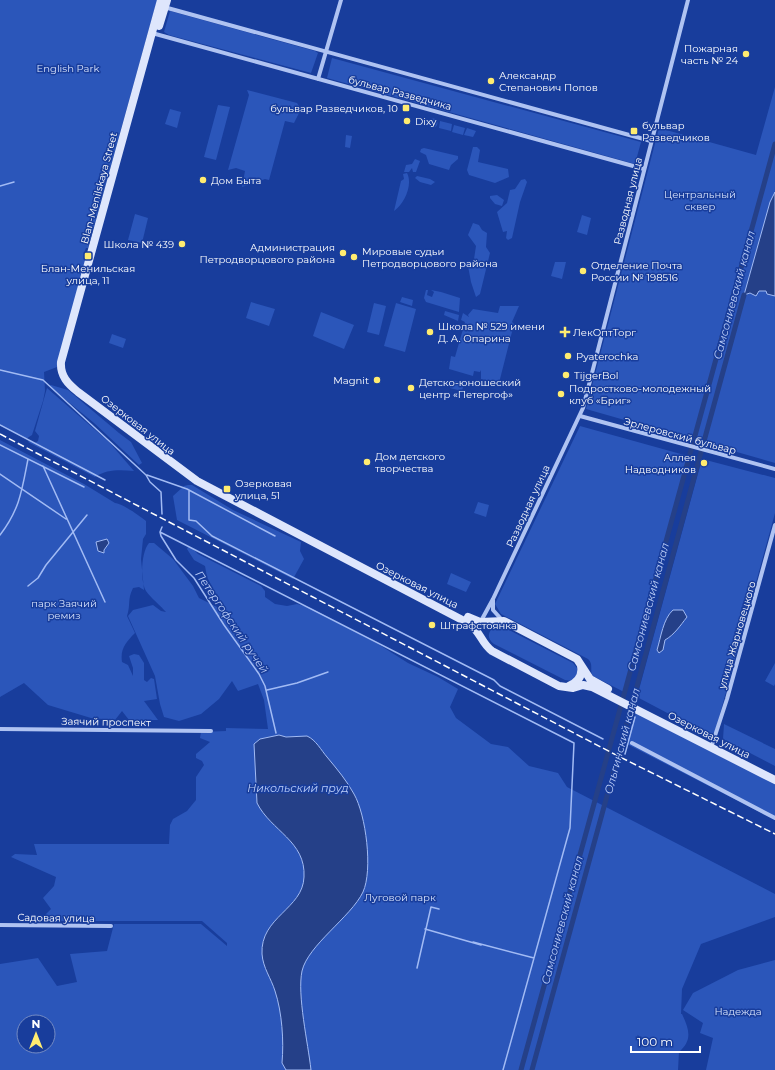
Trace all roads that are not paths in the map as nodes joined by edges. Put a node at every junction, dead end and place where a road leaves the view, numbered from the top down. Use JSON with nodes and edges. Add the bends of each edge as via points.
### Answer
{"nodes":[{"id":1,"x":341,"y":0,"type":"edge"},
{"id":2,"x":688,"y":0,"type":"edge"},
{"id":3,"x":163,"y":3,"type":"edge"},
{"id":4,"x":154,"y":33,"type":"junction"},
{"id":5,"x":326,"y":52,"type":"junction"},
{"id":6,"x":318,"y":79,"type":"junction"},
{"id":7,"x":651,"y":141,"type":"junction"},
{"id":8,"x":644,"y":168,"type":"junction"},
{"id":9,"x":65,"y":375,"type":"joint"},
{"id":10,"x":580,"y":416,"type":"junction"},
{"id":11,"x":775,"y":469,"type":"edge"},
{"id":12,"x":775,"y":525,"type":"edge"},
{"id":13,"x":493,"y":599,"type":"junction"},
{"id":14,"x":504,"y":622,"type":"junction"},
{"id":15,"x":479,"y":626,"type":"junction"},
{"id":16,"x":580,"y":663,"type":"junction"},
{"id":17,"x":564,"y":687,"type":"junction"},
{"id":18,"x":616,"y":696,"type":"junction"},
{"id":19,"x":0,"y":729,"type":"edge"},
{"id":20,"x":211,"y":731,"type":"dead end"},
{"id":21,"x":632,"y":743,"type":"dead end"},
{"id":22,"x":712,"y":745,"type":"junction"},
{"id":23,"x":775,"y":774,"type":"edge"},
{"id":24,"x":775,"y":780,"type":"edge"},
{"id":25,"x":775,"y":818,"type":"edge"},
{"id":26,"x":0,"y":925,"type":"edge"},
{"id":27,"x":112,"y":926,"type":"dead end"}],
"edges":[{"from":1,"to":5,"type":"street"},
{"from":2,"to":7,"type":"street","name":"Разводная улица"},
{"from":3,"to":4,"type":"street","name":"Blan-Menilskaya Street"},
{"from":3,"to":5,"type":"street","name":"бульвар Разведчика"},
{"from":4,"to":6,"type":"street","name":"бульвар Разведчика"},
{"from":4,"to":9,"type":"street","name":"Blan-Menilskaya Street","via":[[61,362]]},
{"from":5,"to":6,"type":"street"},
{"from":5,"to":7,"type":"street","name":"бульвар Разведчика"},
{"from":6,"to":8,"type":"street","name":"бульвар Разведчика"},
{"from":7,"to":8,"type":"street","name":"Разводная улица"},
{"from":8,"to":10,"type":"street","name":"Разводная улица"},
{"from":9,"to":15,"type":"street","name":"Озерковая улица","via":[[69,385],[197,482],[468,623]]},
{"from":10,"to":11,"type":"street","name":"Эрлеровский бульвар"},
{"from":10,"to":13,"type":"street","name":"Разводная улица"},
{"from":12,"to":22,"type":"street","name":"улица Жарновецкого"},
{"from":13,"to":14,"type":"street","name":"Озерковая улица","via":[[493,610]]},
{"from":13,"to":15,"type":"street","name":"Разводная улица"},
{"from":14,"to":15,"type":"street","name":"Озерковая улица"},
{"from":14,"to":16,"type":"street","name":"Озерковая улица","via":[[577,659]]},
{"from":15,"to":17,"type":"street","name":"Озерковая улица","via":[[483,643],[492,651]]},
{"from":16,"to":17,"type":"street","via":[[582,670],[579,679]]},
{"from":16,"to":18,"type":"street","name":"Озерковая улица","via":[[590,679]]},
{"from":17,"to":18,"type":"street","name":"Озерковая улица","via":[[588,686]]},
{"from":18,"to":22,"type":"street","name":"Озерковая улица"},
{"from":19,"to":20,"type":"street","name":"Заячий проспект"},
{"from":21,"to":25,"type":"street"},
{"from":22,"to":23,"type":"street","name":"Озерковая улица"},
{"from":22,"to":24,"type":"street","name":"Озерковая улица"},
{"from":26,"to":27,"type":"street","name":"Садовая улица"}]}
